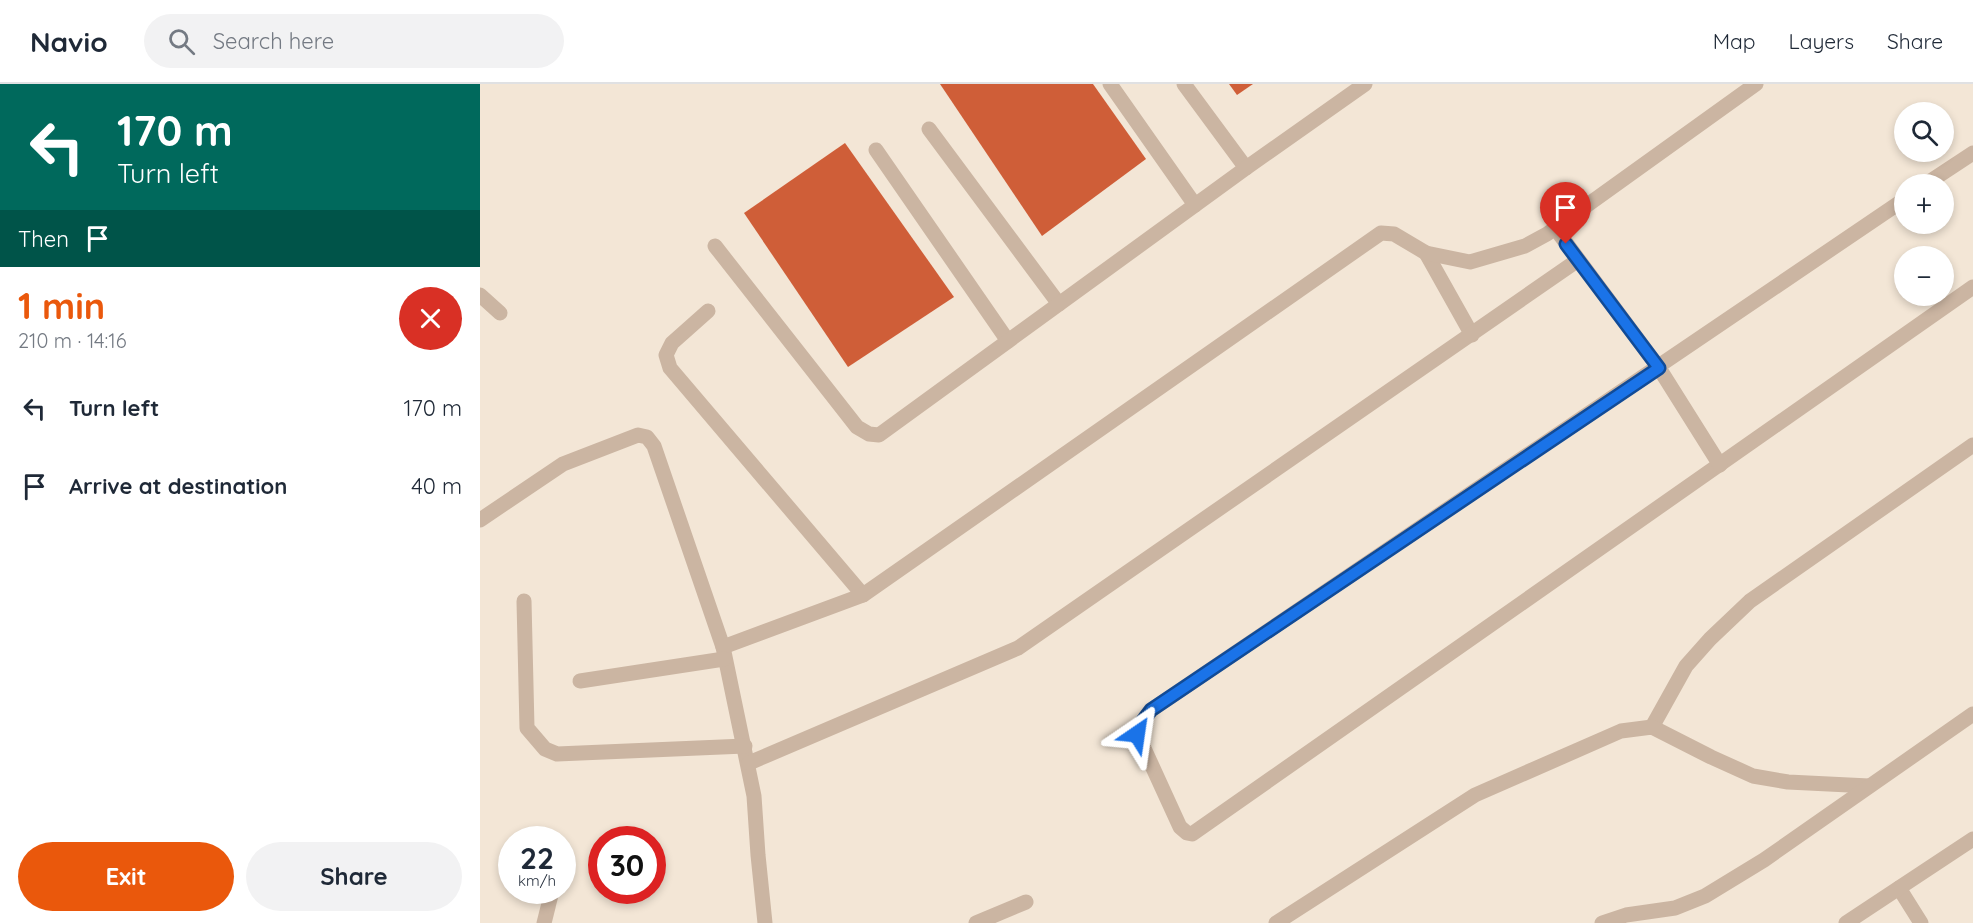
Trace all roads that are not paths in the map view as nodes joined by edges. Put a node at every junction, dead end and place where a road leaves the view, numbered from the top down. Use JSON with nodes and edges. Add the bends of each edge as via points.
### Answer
{"nodes":[{"id":1,"x":1110,"y":84,"type":"edge"},
{"id":2,"x":1184,"y":84,"type":"edge"},
{"id":3,"x":1365,"y":84,"type":"edge"},
{"id":4,"x":1756,"y":84,"type":"edge"},
{"id":5,"x":929,"y":129,"type":"dead end"},
{"id":6,"x":876,"y":150,"type":"dead end"},
{"id":7,"x":1973,"y":153,"type":"edge"},
{"id":8,"x":1246,"y":168,"type":"junction"},
{"id":9,"x":1941,"y":174,"type":"edge"},
{"id":10,"x":1195,"y":205,"type":"junction"},
{"id":11,"x":1894,"y":207,"type":"edge"},
{"id":12,"x":1555,"y":228,"type":"junction"},
{"id":13,"x":715,"y":246,"type":"dead end"},
{"id":14,"x":1426,"y":253,"type":"junction"},
{"id":15,"x":1578,"y":260,"type":"junction"},
{"id":16,"x":1973,"y":286,"type":"edge"},
{"id":17,"x":480,"y":295,"type":"edge"},
{"id":18,"x":1059,"y":304,"type":"junction"},
{"id":19,"x":708,"y":310,"type":"dead end"},
{"id":20,"x":500,"y":313,"type":"dead end"},
{"id":21,"x":1472,"y":335,"type":"junction"},
{"id":22,"x":1008,"y":341,"type":"junction"},
{"id":23,"x":1659,"y":368,"type":"junction"},
{"id":24,"x":1973,"y":445,"type":"edge"},
{"id":25,"x":1720,"y":465,"type":"junction"},
{"id":26,"x":480,"y":520,"type":"edge"},
{"id":27,"x":862,"y":595,"type":"junction"},
{"id":28,"x":524,"y":601,"type":"dead end"},
{"id":29,"x":724,"y":653,"type":"junction"},
{"id":30,"x":580,"y":681,"type":"dead end"},
{"id":31,"x":1973,"y":714,"type":"edge"},
{"id":32,"x":1652,"y":727,"type":"junction"},
{"id":33,"x":745,"y":746,"type":"junction"},
{"id":34,"x":749,"y":763,"type":"junction"},
{"id":35,"x":1869,"y":786,"type":"junction"},
{"id":36,"x":1973,"y":839,"type":"edge"},
{"id":37,"x":1899,"y":888,"type":"junction"},
{"id":38,"x":1026,"y":902,"type":"dead end"},
{"id":39,"x":549,"y":904,"type":"edge"},
{"id":40,"x":544,"y":923,"type":"edge"},
{"id":41,"x":765,"y":923,"type":"edge"},
{"id":42,"x":976,"y":923,"type":"edge"},
{"id":43,"x":1276,"y":923,"type":"edge"},
{"id":44,"x":1602,"y":923,"type":"edge"},
{"id":45,"x":1846,"y":923,"type":"edge"},
{"id":46,"x":1921,"y":923,"type":"edge"}],
"edges":[{"from":1,"to":10,"type":"street"},
{"from":2,"to":8,"type":"street"},
{"from":3,"to":8,"type":"street"},
{"from":4,"to":12,"type":"street"},
{"from":5,"to":18,"type":"street"},
{"from":6,"to":22,"type":"street"},
{"from":7,"to":9,"type":"street"},
{"from":8,"to":10,"type":"street"},
{"from":10,"to":18,"type":"street"},
{"from":11,"to":23,"type":"street"},
{"from":12,"to":14,"type":"street","via":[[1525,246],[1470,262]]},
{"from":12,"to":15,"type":"street"},
{"from":13,"to":22,"type":"street","via":[[856,427],[868,434],[879,435]]},
{"from":14,"to":21,"type":"street"},
{"from":14,"to":27,"type":"street","via":[[1394,234],[1374,238]]},
{"from":15,"to":21,"type":"street"},
{"from":15,"to":23,"type":"street"},
{"from":16,"to":25,"type":"street"},
{"from":17,"to":20,"type":"street"},
{"from":18,"to":22,"type":"street"},
{"from":19,"to":27,"type":"street","via":[[672,343],[666,355],[670,368]]},
{"from":21,"to":34,"type":"street","via":[[1018,648]]},
{"from":23,"to":25,"type":"street"},
{"from":23,"to":25,"type":"street","via":[[1151,710],[1137,734],[1180,827],[1192,834]]},
{"from":24,"to":32,"type":"street","via":[[1750,601],[1686,666]]},
{"from":26,"to":29,"type":"street","via":[[563,464],[638,435],[647,436],[654,446]]},
{"from":27,"to":29,"type":"street"},
{"from":28,"to":33,"type":"street","via":[[527,728],[545,749],[557,754]]},
{"from":29,"to":30,"type":"street"},
{"from":29,"to":33,"type":"street"},
{"from":31,"to":35,"type":"street"},
{"from":32,"to":35,"type":"street","via":[[1753,776]]},
{"from":32,"to":43,"type":"street","via":[[1621,731],[1475,795]]},
{"from":33,"to":34,"type":"street"},
{"from":34,"to":41,"type":"street"},
{"from":35,"to":44,"type":"street","via":[[1705,896],[1675,908],[1626,915]]},
{"from":36,"to":37,"type":"street"},
{"from":37,"to":45,"type":"street"},
{"from":37,"to":46,"type":"street"},
{"from":38,"to":42,"type":"street"},
{"from":39,"to":40,"type":"street"}]}
